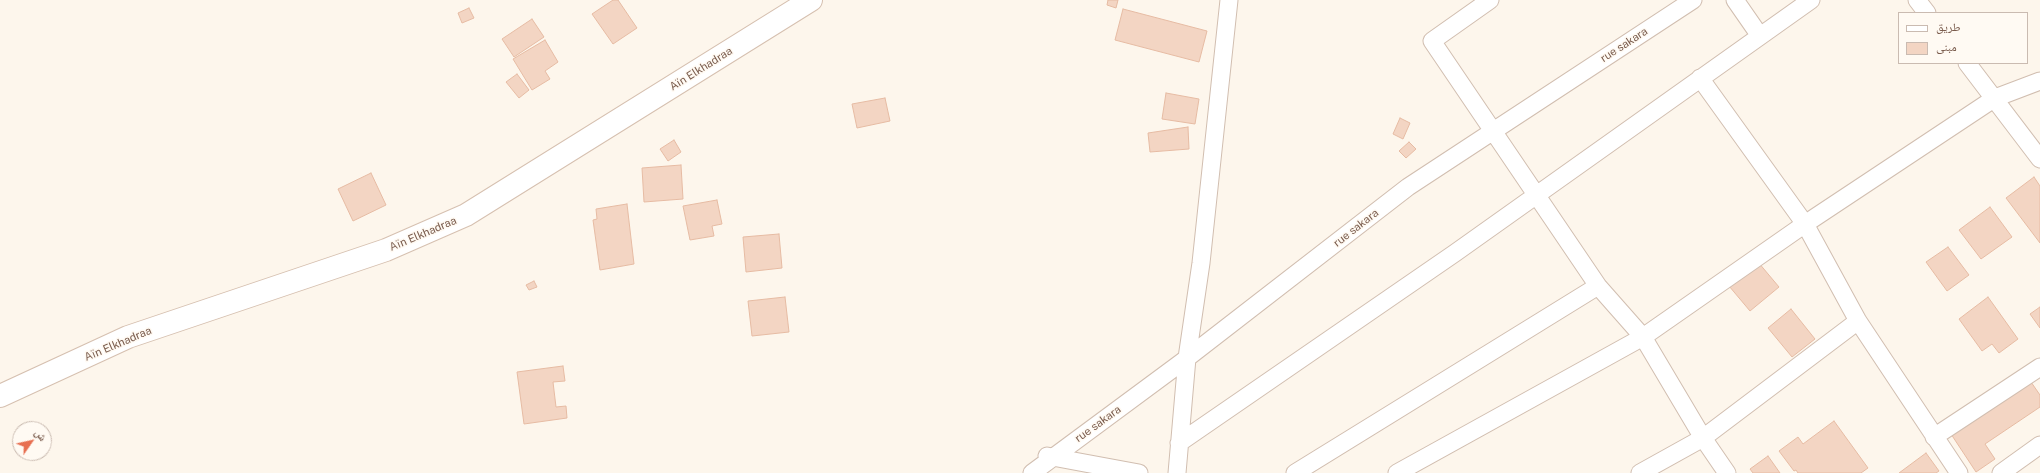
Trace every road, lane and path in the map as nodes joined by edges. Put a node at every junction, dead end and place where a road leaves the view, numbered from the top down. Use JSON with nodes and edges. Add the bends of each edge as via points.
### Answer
{"nodes":[{"id":1,"x":811,"y":0,"type":"edge"},
{"id":2,"x":1229,"y":0,"type":"edge"},
{"id":3,"x":1490,"y":0,"type":"edge"},
{"id":4,"x":1693,"y":0,"type":"edge"},
{"id":5,"x":1734,"y":0,"type":"edge"},
{"id":6,"x":1811,"y":0,"type":"edge"},
{"id":7,"x":1917,"y":0,"type":"edge"},
{"id":8,"x":1926,"y":12,"type":"edge"},
{"id":9,"x":1760,"y":36,"type":"junction"},
{"id":10,"x":1968,"y":64,"type":"edge"},
{"id":11,"x":1700,"y":78,"type":"junction"},
{"id":12,"x":2040,"y":81,"type":"edge"},
{"id":13,"x":1995,"y":98,"type":"junction"},
{"id":14,"x":1493,"y":132,"type":"junction"},
{"id":15,"x":2040,"y":159,"type":"edge"},
{"id":16,"x":1536,"y":195,"type":"junction"},
{"id":17,"x":1805,"y":224,"type":"junction"},
{"id":18,"x":1598,"y":286,"type":"junction"},
{"id":19,"x":1858,"y":321,"type":"junction"},
{"id":20,"x":1643,"y":337,"type":"junction"},
{"id":21,"x":1187,"y":358,"type":"junction"},
{"id":22,"x":2040,"y":367,"type":"edge"},
{"id":23,"x":0,"y":396,"type":"edge"},
{"id":24,"x":1934,"y":437,"type":"junction"},
{"id":25,"x":1703,"y":438,"type":"junction"},
{"id":26,"x":1179,"y":443,"type":"junction"},
{"id":27,"x":2040,"y":445,"type":"edge"},
{"id":28,"x":1048,"y":456,"type":"junction"},
{"id":29,"x":1032,"y":473,"type":"edge"},
{"id":30,"x":1139,"y":473,"type":"edge"},
{"id":31,"x":1176,"y":473,"type":"edge"},
{"id":32,"x":1295,"y":473,"type":"edge"},
{"id":33,"x":1398,"y":473,"type":"edge"},
{"id":34,"x":1640,"y":473,"type":"edge"},
{"id":35,"x":1727,"y":473,"type":"edge"},
{"id":36,"x":1959,"y":473,"type":"edge"},
{"id":37,"x":2001,"y":473,"type":"edge"}],
"edges":[{"from":1,"to":23,"type":"main road","name":"Aïn Elkhadraa","via":[[466,215],[386,250],[128,338]]},
{"from":2,"to":21,"type":"street","via":[[1201,263]]},
{"from":3,"to":14,"type":"street","via":[[1432,41]]},
{"from":4,"to":14,"type":"street","name":"rue sakara"},
{"from":5,"to":9,"type":"street"},
{"from":6,"to":9,"type":"street"},
{"from":7,"to":8,"type":"street"},
{"from":9,"to":11,"type":"street"},
{"from":10,"to":13,"type":"street"},
{"from":11,"to":16,"type":"street"},
{"from":11,"to":17,"type":"street"},
{"from":12,"to":13,"type":"street"},
{"from":13,"to":15,"type":"street"},
{"from":13,"to":17,"type":"street"},
{"from":14,"to":16,"type":"street"},
{"from":14,"to":21,"type":"street","name":"rue sakara","via":[[1408,187]]},
{"from":16,"to":18,"type":"street"},
{"from":16,"to":26,"type":"street"},
{"from":17,"to":19,"type":"street"},
{"from":17,"to":20,"type":"street"},
{"from":18,"to":20,"type":"street"},
{"from":18,"to":32,"type":"street"},
{"from":19,"to":24,"type":"street"},
{"from":19,"to":25,"type":"street"},
{"from":20,"to":25,"type":"street"},
{"from":20,"to":33,"type":"street"},
{"from":21,"to":26,"type":"street"},
{"from":21,"to":28,"type":"street","name":"rue sakara"},
{"from":22,"to":24,"type":"street"},
{"from":24,"to":36,"type":"street"},
{"from":25,"to":34,"type":"street"},
{"from":25,"to":35,"type":"street"},
{"from":26,"to":31,"type":"street"},
{"from":27,"to":37,"type":"street"},
{"from":28,"to":29,"type":"street","name":"rue sakara"},
{"from":28,"to":30,"type":"street"}]}
